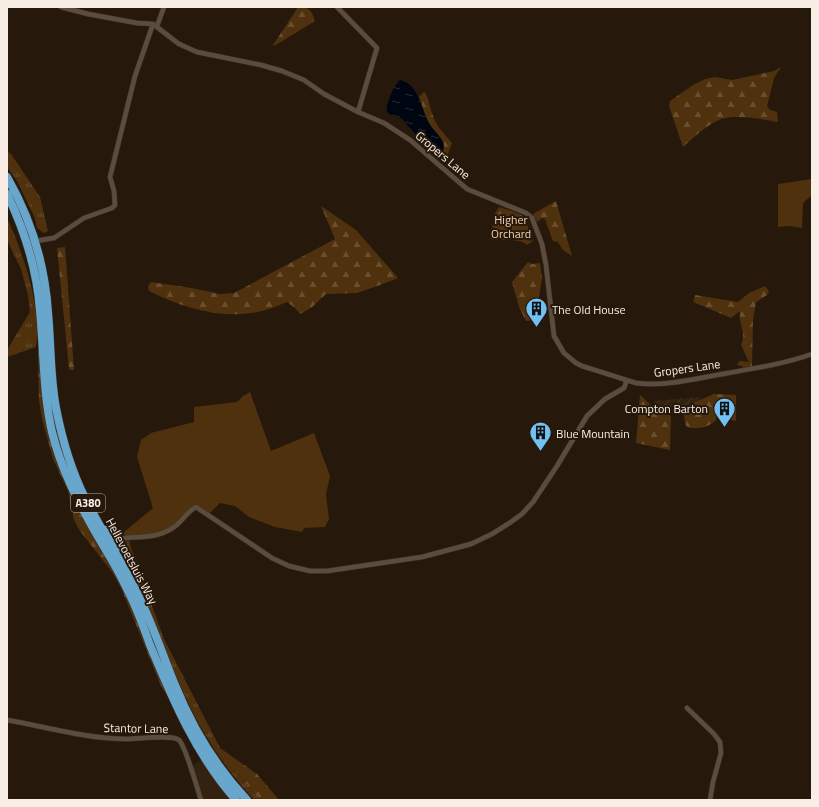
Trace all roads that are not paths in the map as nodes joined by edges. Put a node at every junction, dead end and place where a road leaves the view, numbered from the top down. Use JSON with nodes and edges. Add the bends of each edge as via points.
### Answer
{"nodes":[{"id":1,"x":61,"y":7,"type":"edge"},
{"id":2,"x":164,"y":7,"type":"edge"},
{"id":3,"x":337,"y":7,"type":"edge"},
{"id":4,"x":155,"y":25,"type":"junction"},
{"id":5,"x":358,"y":112,"type":"junction"},
{"id":6,"x":7,"y":177,"type":"edge"},
{"id":7,"x":7,"y":194,"type":"edge"},
{"id":8,"x":35,"y":241,"type":"junction"},
{"id":9,"x":812,"y":354,"type":"edge"},
{"id":10,"x":627,"y":380,"type":"junction"},
{"id":11,"x":98,"y":523,"type":"junction"},
{"id":12,"x":119,"y":539,"type":"junction"},
{"id":13,"x":116,"y":553,"type":"junction"},
{"id":14,"x":687,"y":708,"type":"dead end"},
{"id":15,"x":7,"y":720,"type":"edge"},
{"id":16,"x":201,"y":800,"type":"edge"},
{"id":17,"x":236,"y":800,"type":"edge"},
{"id":18,"x":247,"y":800,"type":"edge"},
{"id":19,"x":710,"y":800,"type":"edge"}],
"edges":[{"from":1,"to":4,"type":"street"},
{"from":2,"to":4,"type":"street"},
{"from":3,"to":5,"type":"street","via":[[377,48]]},
{"from":4,"to":5,"type":"street","name":"Gropers Lane","via":[[179,44],[197,52],[282,71],[304,80]]},
{"from":4,"to":8,"type":"street","via":[[135,76],[110,177],[115,205],[84,218],[54,238]]},
{"from":5,"to":10,"type":"street","name":"Gropers Lane","via":[[384,123],[410,140],[467,189],[526,212],[532,218],[542,244],[554,336],[564,353],[576,363]]},
{"from":6,"to":8,"type":"highway","name":"Hellevoetsluis Way","number":"A380","via":[[24,210]]},
{"from":7,"to":17,"type":"highway","name":"Hellevoetsluis Way","number":"A380","via":[[23,230],[36,279],[47,402],[52,432],[62,464],[79,502],[130,595],[183,720],[209,767]]},
{"from":8,"to":11,"type":"highway","name":"Hellevoetsluis Way","number":"A380","via":[[46,291],[52,381],[60,425],[73,470]]},
{"from":9,"to":10,"type":"street","name":"Gropers Lane","via":[[771,366],[678,382],[641,384]]},
{"from":10,"to":12,"type":"street","via":[[624,388],[605,399],[587,416],[557,466],[526,510],[492,534],[471,544],[422,558],[310,571],[289,566],[272,558],[196,507],[191,509],[179,524],[164,533]]},
{"from":11,"to":12,"type":"highway","via":[[111,536]]},
{"from":11,"to":13,"type":"highway","name":"Hellevoetsluis Way","number":"A380"},
{"from":12,"to":13,"type":"highway"},
{"from":13,"to":18,"type":"highway","name":"Hellevoetsluis Way","number":"A380","via":[[140,598],[195,727],[220,768]]},
{"from":14,"to":19,"type":"street","via":[[720,742],[721,753]]},
{"from":15,"to":16,"type":"street","name":"Stantor Lane","via":[[89,737],[162,737],[179,740]]}]}
